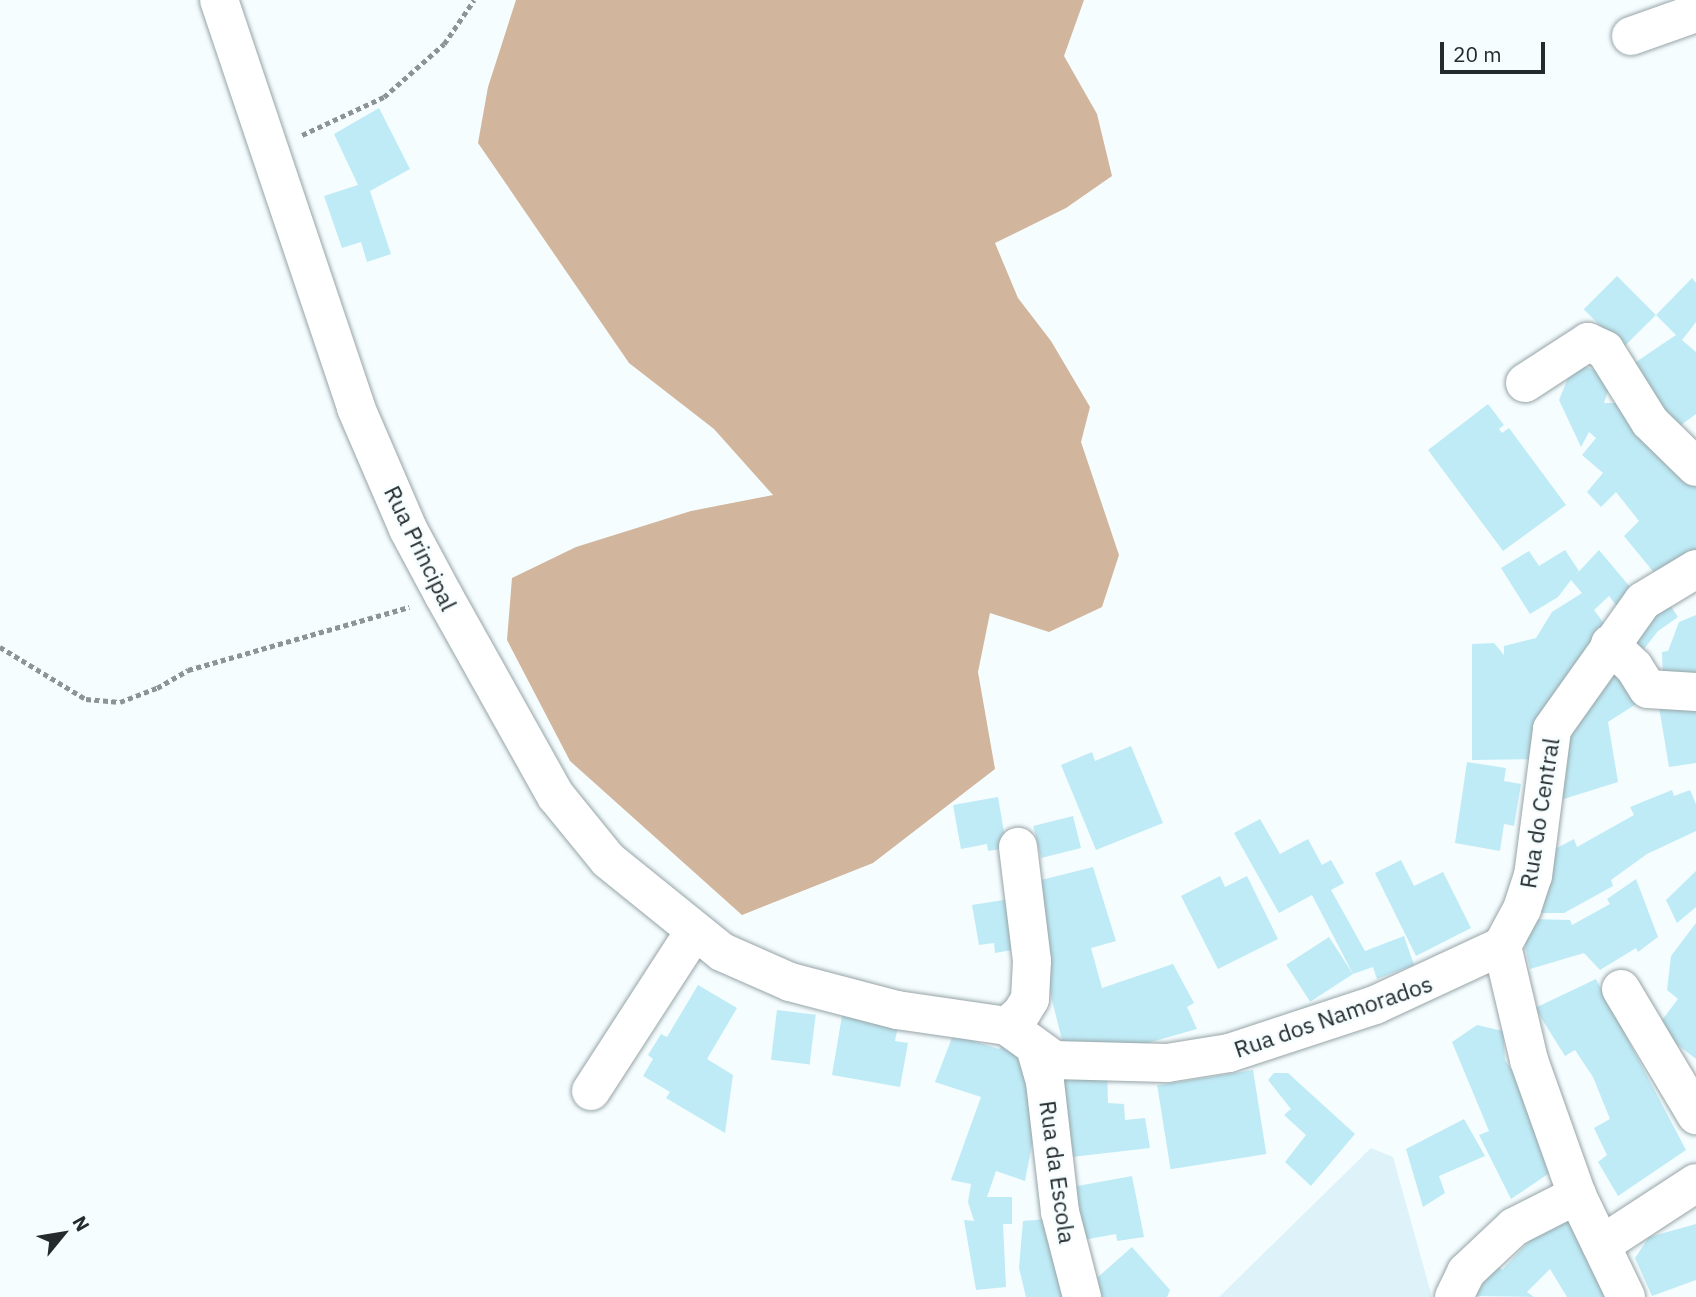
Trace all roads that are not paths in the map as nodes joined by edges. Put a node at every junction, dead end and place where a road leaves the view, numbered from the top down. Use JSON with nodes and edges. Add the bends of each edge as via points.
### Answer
{"nodes":[{"id":1,"x":219,"y":0,"type":"edge"},
{"id":2,"x":1696,"y":13,"type":"edge"},
{"id":3,"x":1631,"y":36,"type":"dead end"},
{"id":4,"x":1525,"y":383,"type":"dead end"},
{"id":5,"x":1696,"y":467,"type":"edge"},
{"id":6,"x":1694,"y":574,"type":"edge"},
{"id":7,"x":1610,"y":644,"type":"junction"},
{"id":8,"x":1696,"y":692,"type":"edge"},
{"id":9,"x":1018,"y":847,"type":"dead end"},
{"id":10,"x":694,"y":932,"type":"junction"},
{"id":11,"x":1502,"y":946,"type":"junction"},
{"id":12,"x":790,"y":982,"type":"joint"},
{"id":13,"x":1620,"y":989,"type":"dead end"},
{"id":14,"x":1021,"y":1036,"type":"junction"},
{"id":15,"x":591,"y":1091,"type":"dead end"},
{"id":16,"x":1696,"y":1115,"type":"edge"},
{"id":17,"x":1696,"y":1183,"type":"edge"},
{"id":18,"x":1577,"y":1195,"type":"junction"},
{"id":19,"x":1601,"y":1245,"type":"junction"},
{"id":20,"x":1082,"y":1297,"type":"edge"},
{"id":21,"x":1454,"y":1297,"type":"edge"},
{"id":22,"x":1626,"y":1297,"type":"edge"}],
"edges":[{"from":1,"to":10,"type":"street","name":"Rua Principal","via":[[356,408],[408,529],[556,796],[608,860]]},
{"from":2,"to":3,"type":"street"},
{"from":4,"to":5,"type":"street","via":[[1588,342],[1605,350],[1650,422]]},
{"from":6,"to":7,"type":"street","name":"Rua do Central","via":[[1643,601]]},
{"from":7,"to":8,"type":"street","via":[[1634,667],[1648,690]]},
{"from":7,"to":11,"type":"street","name":"Rua do Central","via":[[1552,729],[1533,876]]},
{"from":9,"to":14,"type":"street","via":[[1032,961],[1030,999],[1021,1014]]},
{"from":10,"to":12,"type":"street","name":"Rua Principal","via":[[722,952]]},
{"from":10,"to":15,"type":"street"},
{"from":11,"to":14,"type":"street","name":"Rua dos Namorados","via":[[1376,1005],[1229,1053],[1167,1063],[1054,1060]]},
{"from":11,"to":18,"type":"street","via":[[1529,1060]]},
{"from":12,"to":14,"type":"street","name":"Rua dos Namorados"},
{"from":13,"to":16,"type":"street"},
{"from":14,"to":20,"type":"street","name":"Rua da Escola","via":[[1045,1082],[1060,1212]]},
{"from":17,"to":19,"type":"street"},
{"from":18,"to":19,"type":"street"},
{"from":18,"to":21,"type":"street","via":[[1514,1227],[1466,1272]]},
{"from":19,"to":22,"type":"street"}]}
